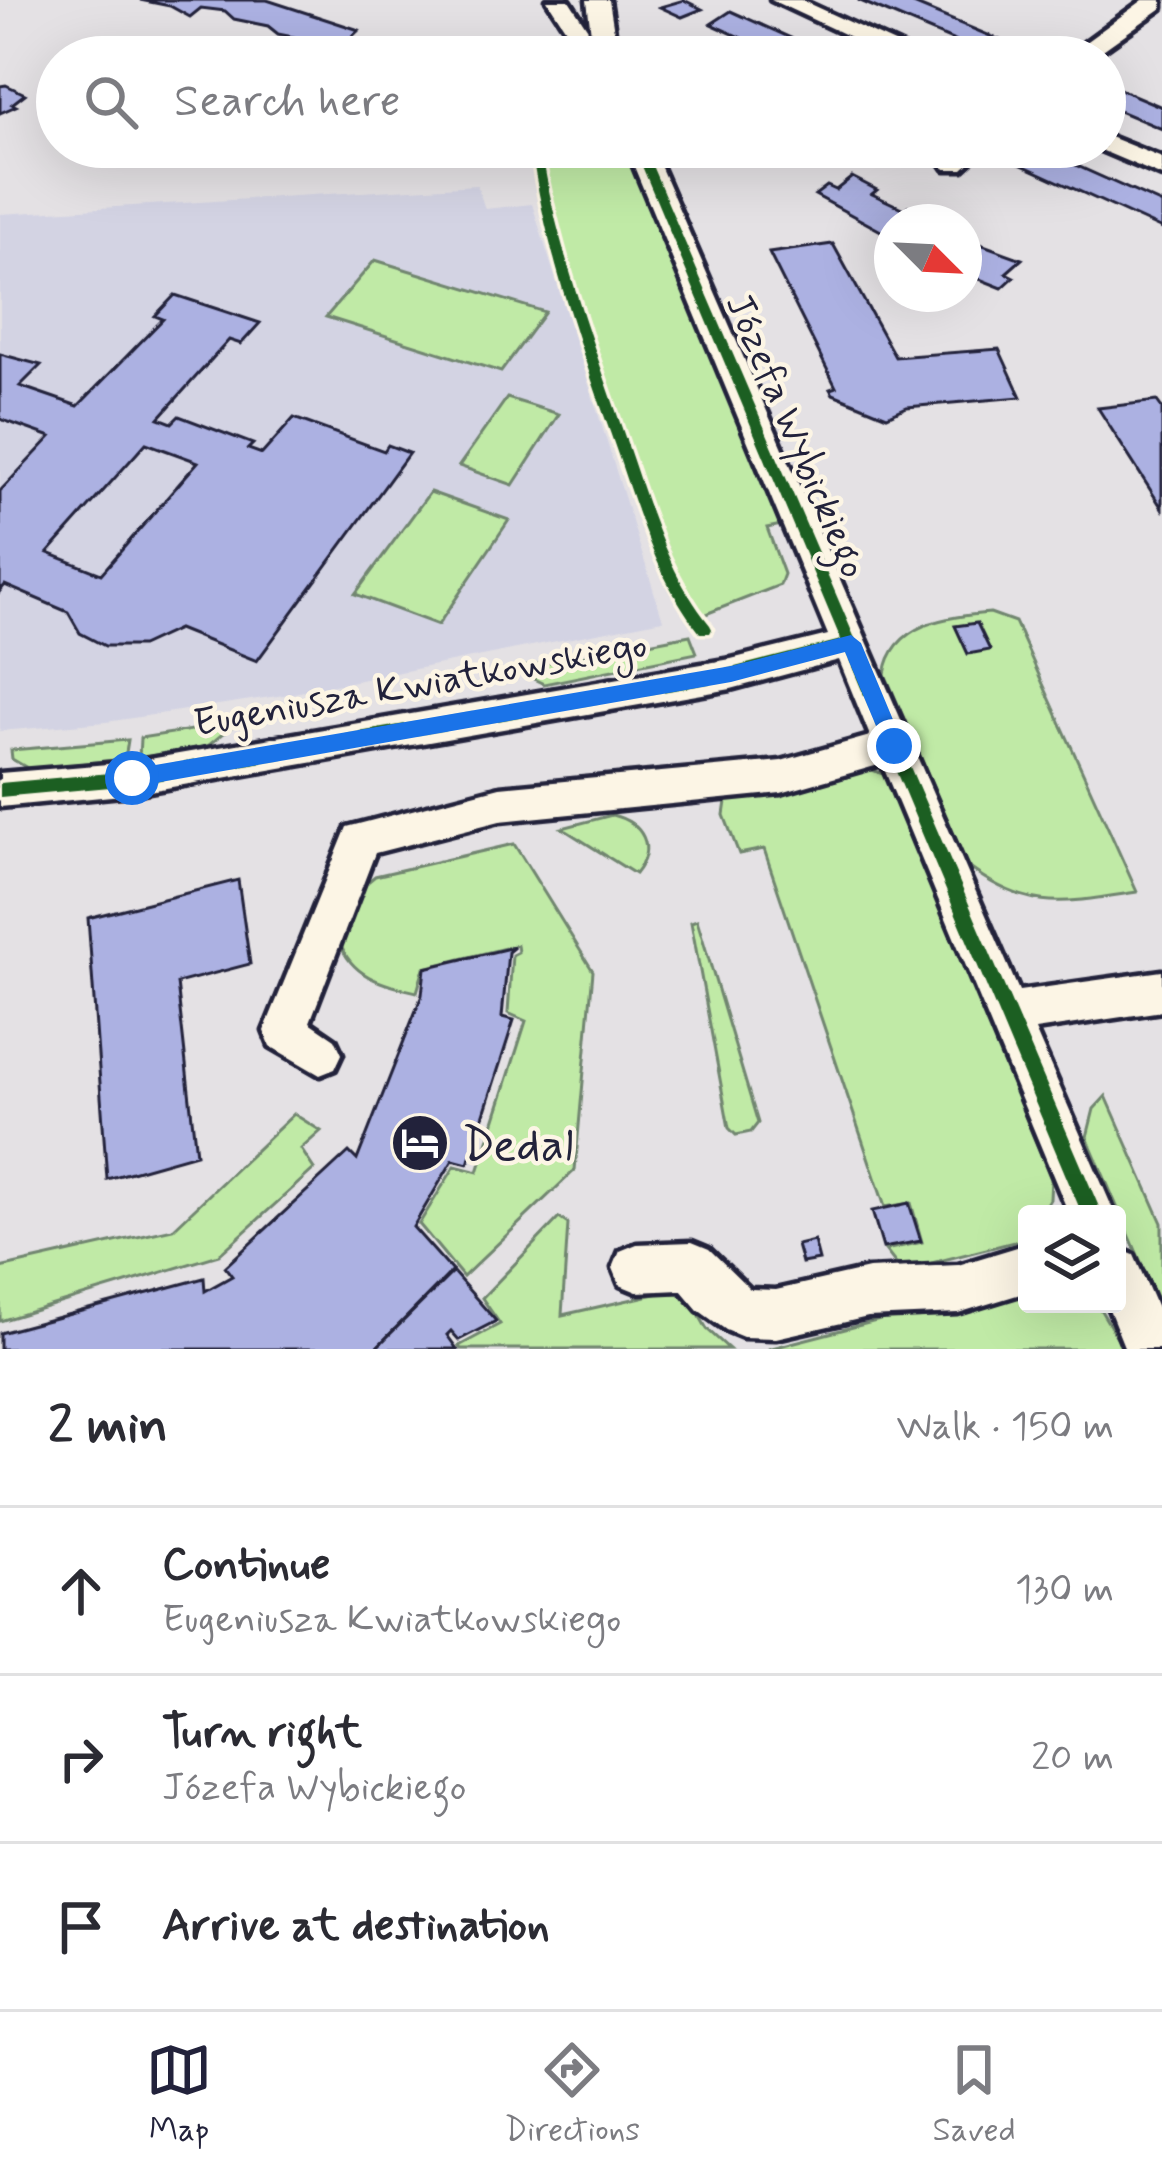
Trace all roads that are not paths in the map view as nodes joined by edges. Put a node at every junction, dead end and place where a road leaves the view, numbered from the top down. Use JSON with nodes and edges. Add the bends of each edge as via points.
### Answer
{"nodes":[{"id":1,"x":558,"y":0,"type":"edge"},
{"id":2,"x":598,"y":0,"type":"edge"},
{"id":3,"x":782,"y":0,"type":"edge"},
{"id":4,"x":1158,"y":0,"type":"edge"},
{"id":5,"x":580,"y":36,"type":"edge"},
{"id":6,"x":603,"y":36,"type":"edge"},
{"id":7,"x":865,"y":36,"type":"edge"},
{"id":8,"x":1107,"y":36,"type":"edge"},
{"id":9,"x":1126,"y":152,"type":"edge"},
{"id":10,"x":648,"y":168,"type":"edge"},
{"id":11,"x":1162,"y":168,"type":"edge"},
{"id":12,"x":851,"y":643,"type":"junction"},
{"id":13,"x":894,"y":746,"type":"junction"},
{"id":14,"x":0,"y":790,"type":"edge"},
{"id":15,"x":1162,"y":991,"type":"edge"},
{"id":16,"x":1007,"y":1012,"type":"junction"},
{"id":17,"x":320,"y":1054,"type":"dead end"},
{"id":18,"x":1088,"y":1205,"type":"edge"},
{"id":19,"x":638,"y":1268,"type":"dead end"},
{"id":20,"x":1018,"y":1271,"type":"edge"},
{"id":21,"x":1126,"y":1293,"type":"edge"},
{"id":22,"x":1150,"y":1349,"type":"edge"}],
"edges":[{"from":1,"to":5,"type":"street"},
{"from":2,"to":6,"type":"street"},
{"from":3,"to":7,"type":"street"},
{"from":4,"to":8,"type":"street"},
{"from":9,"to":11,"type":"street"},
{"from":10,"to":12,"type":"street","name":"Józefa Wybickiego"},
{"from":12,"to":13,"type":"street","name":"Józefa Wybickiego"},
{"from":12,"to":14,"type":"street","name":"Eugeniusza Kwiatkowskiego","via":[[731,674],[132,778]]},
{"from":13,"to":16,"type":"street","name":"Józefa Wybickiego"},
{"from":13,"to":17,"type":"street","via":[[781,777],[500,804],[361,838],[286,1031]]},
{"from":15,"to":16,"type":"street"},
{"from":16,"to":18,"type":"street","name":"Józefa Wybickiego"},
{"from":19,"to":20,"type":"street","via":[[692,1266],[743,1312],[776,1315],[868,1293],[958,1289]]},
{"from":21,"to":22,"type":"street"}]}
